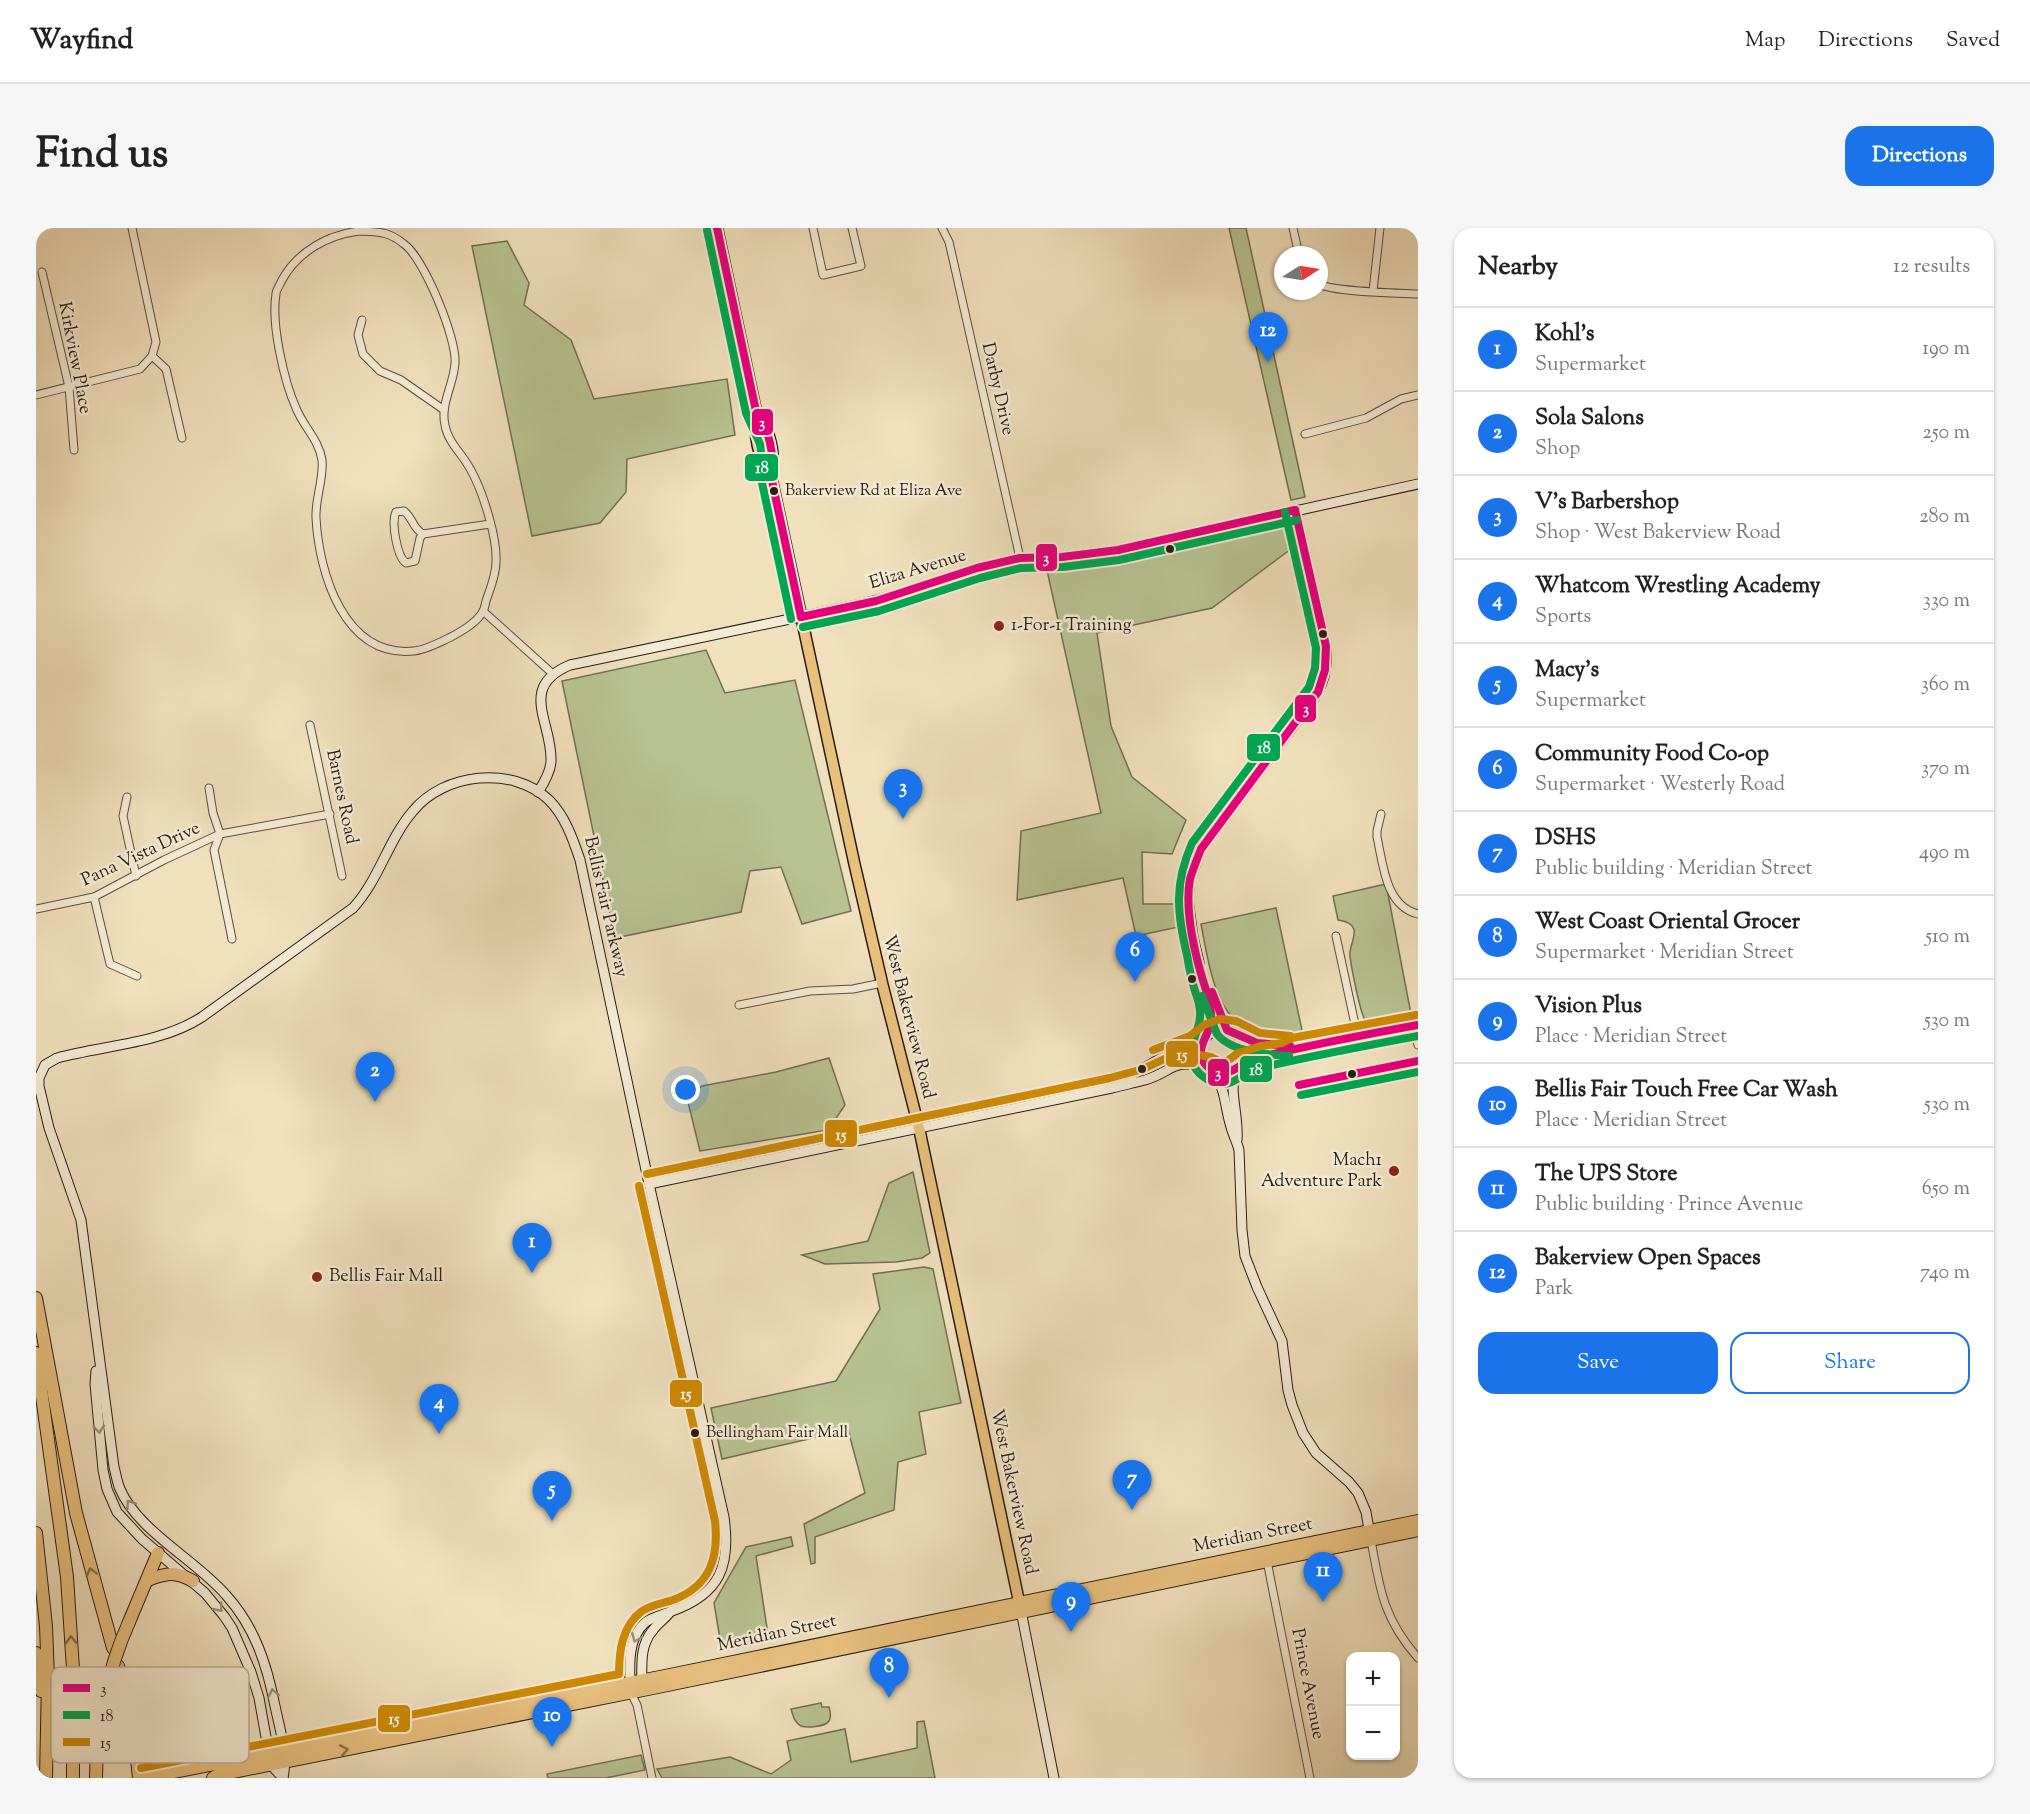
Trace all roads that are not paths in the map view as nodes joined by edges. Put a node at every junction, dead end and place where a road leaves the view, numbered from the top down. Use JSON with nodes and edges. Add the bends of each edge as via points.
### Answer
{"nodes":[{"id":1,"x":132,"y":228,"type":"edge"},
{"id":2,"x":717,"y":228,"type":"edge"},
{"id":3,"x":813,"y":228,"type":"edge"},
{"id":4,"x":852,"y":228,"type":"edge"},
{"id":5,"x":942,"y":228,"type":"edge"},
{"id":6,"x":1293,"y":228,"type":"edge"},
{"id":7,"x":1380,"y":228,"type":"edge"},
{"id":8,"x":1297,"y":246,"type":"edge"},
{"id":9,"x":42,"y":272,"type":"dead end"},
{"id":10,"x":1328,"y":287,"type":"edge"},
{"id":11,"x":1373,"y":291,"type":"junction"},
{"id":12,"x":1418,"y":294,"type":"edge"},
{"id":13,"x":362,"y":320,"type":"dead end"},
{"id":14,"x":152,"y":356,"type":"junction"},
{"id":15,"x":69,"y":387,"type":"junction"},
{"id":16,"x":36,"y":395,"type":"edge"},
{"id":17,"x":1418,"y":395,"type":"edge"},
{"id":18,"x":444,"y":410,"type":"junction"},
{"id":19,"x":1305,"y":434,"type":"dead end"},
{"id":20,"x":182,"y":438,"type":"dead end"},
{"id":21,"x":74,"y":450,"type":"dead end"},
{"id":22,"x":1418,"y":484,"type":"edge"},
{"id":23,"x":1295,"y":510,"type":"junction"},
{"id":24,"x":490,"y":524,"type":"junction"},
{"id":25,"x":423,"y":534,"type":"junction"},
{"id":26,"x":1020,"y":558,"type":"junction"},
{"id":27,"x":483,"y":611,"type":"junction"},
{"id":28,"x":801,"y":617,"type":"junction"},
{"id":29,"x":553,"y":674,"type":"junction"},
{"id":30,"x":1311,"y":702,"type":"joint"},
{"id":31,"x":1297,"y":721,"type":"joint"},
{"id":32,"x":310,"y":725,"type":"dead end"},
{"id":33,"x":209,"y":788,"type":"dead end"},
{"id":34,"x":538,"y":792,"type":"junction"},
{"id":35,"x":126,"y":797,"type":"dead end"},
{"id":36,"x":330,"y":814,"type":"junction"},
{"id":37,"x":1381,"y":814,"type":"dead end"},
{"id":38,"x":220,"y":834,"type":"junction"},
{"id":39,"x":136,"y":876,"type":"junction"},
{"id":40,"x":342,"y":876,"type":"dead end"},
{"id":41,"x":94,"y":897,"type":"junction"},
{"id":42,"x":36,"y":909,"type":"edge"},
{"id":43,"x":1418,"y":914,"type":"edge"},
{"id":44,"x":1336,"y":936,"type":"dead end"},
{"id":45,"x":232,"y":939,"type":"dead end"},
{"id":46,"x":1200,"y":962,"type":"junction"},
{"id":47,"x":137,"y":976,"type":"dead end"},
{"id":48,"x":882,"y":983,"type":"junction"},
{"id":49,"x":739,"y":1005,"type":"dead end"},
{"id":50,"x":1416,"y":1026,"type":"edge"},
{"id":51,"x":1232,"y":1032,"type":"junction"},
{"id":52,"x":1206,"y":1037,"type":"junction"},
{"id":53,"x":1358,"y":1038,"type":"junction"},
{"id":54,"x":1418,"y":1045,"type":"edge"},
{"id":55,"x":1295,"y":1048,"type":"junction"},
{"id":56,"x":1238,"y":1066,"type":"junction"},
{"id":57,"x":1210,"y":1069,"type":"junction"},
{"id":58,"x":1112,"y":1088,"type":"junction"},
{"id":59,"x":919,"y":1128,"type":"junction"},
{"id":60,"x":1237,"y":1140,"type":"junction"},
{"id":61,"x":649,"y":1184,"type":"junction"},
{"id":62,"x":36,"y":1298,"type":"edge"},
{"id":63,"x":97,"y":1350,"type":"junction"},
{"id":64,"x":36,"y":1353,"type":"edge"},
{"id":65,"x":1418,"y":1521,"type":"edge"},
{"id":66,"x":1418,"y":1530,"type":"edge"},
{"id":67,"x":36,"y":1533,"type":"edge"},
{"id":68,"x":158,"y":1534,"type":"junction"},
{"id":69,"x":1370,"y":1535,"type":"junction"},
{"id":70,"x":167,"y":1542,"type":"junction"},
{"id":71,"x":1303,"y":1544,"type":"junction"},
{"id":72,"x":153,"y":1549,"type":"junction"},
{"id":73,"x":1267,"y":1561,"type":"junction"},
{"id":74,"x":148,"y":1580,"type":"junction"},
{"id":75,"x":193,"y":1581,"type":"junction"},
{"id":76,"x":1020,"y":1606,"type":"junction"},
{"id":77,"x":822,"y":1643,"type":"junction"},
{"id":78,"x":113,"y":1648,"type":"dead end"},
{"id":79,"x":36,"y":1653,"type":"edge"},
{"id":80,"x":1418,"y":1658,"type":"edge"},
{"id":81,"x":73,"y":1667,"type":"edge"},
{"id":82,"x":112,"y":1667,"type":"edge"},
{"id":83,"x":248,"y":1667,"type":"edge"},
{"id":84,"x":745,"y":1669,"type":"junction"},
{"id":85,"x":249,"y":1670,"type":"edge"},
{"id":86,"x":636,"y":1687,"type":"junction"},
{"id":87,"x":491,"y":1710,"type":"junction"},
{"id":88,"x":430,"y":1733,"type":"junction"},
{"id":89,"x":46,"y":1749,"type":"junction"},
{"id":90,"x":285,"y":1756,"type":"junction"},
{"id":91,"x":270,"y":1759,"type":"junction"},
{"id":92,"x":249,"y":1762,"type":"edge"},
{"id":93,"x":97,"y":1763,"type":"edge"},
{"id":94,"x":139,"y":1763,"type":"edge"},
{"id":95,"x":168,"y":1763,"type":"edge"},
{"id":96,"x":238,"y":1763,"type":"edge"},
{"id":97,"x":189,"y":1769,"type":"junction"},
{"id":98,"x":216,"y":1777,"type":"edge"},
{"id":99,"x":46,"y":1778,"type":"edge"},
{"id":100,"x":96,"y":1778,"type":"edge"},
{"id":101,"x":141,"y":1778,"type":"edge"},
{"id":102,"x":205,"y":1778,"type":"edge"},
{"id":103,"x":283,"y":1778,"type":"edge"},
{"id":104,"x":652,"y":1778,"type":"edge"},
{"id":105,"x":1054,"y":1778,"type":"edge"},
{"id":106,"x":1310,"y":1778,"type":"edge"}],
"edges":[{"from":1,"to":14,"type":"street","via":[[156,342]]},
{"from":2,"to":28,"type":"main road","name":"West Bakerview Road","via":[[756,411],[767,427],[774,460],[771,476]]},
{"from":3,"to":4,"type":"street","via":[[824,275],[861,266]]},
{"from":5,"to":26,"type":"street","name":"Darby Drive","via":[[949,242]]},
{"from":6,"to":8,"type":"street"},
{"from":7,"to":11,"type":"street"},
{"from":9,"to":15,"type":"street","name":"Kirkview Place"},
{"from":10,"to":11,"type":"street"},
{"from":11,"to":12,"type":"street"},
{"from":13,"to":18,"type":"street","via":[[358,335],[363,354],[380,370]]},
{"from":14,"to":15,"type":"street","via":[[140,369]]},
{"from":14,"to":20,"type":"street","via":[[166,369]]},
{"from":15,"to":16,"type":"street"},
{"from":15,"to":21,"type":"street","name":"Kirkview Place"},
{"from":17,"to":19,"type":"street","via":[[1401,399],[1366,418]]},
{"from":18,"to":24,"type":"street","via":[[452,444],[471,471]]},
{"from":18,"to":27,"type":"street","via":[[456,361],[434,292],[417,257],[405,244],[386,233],[342,233],[296,261],[276,292],[275,316],[289,389],[322,462],[316,518],[325,570],[338,608],[370,641],[400,651],[437,644],[460,632]]},
{"from":22,"to":23,"type":"street","name":"Eliza Avenue"},
{"from":23,"to":26,"type":"street","name":"Eliza Avenue","via":[[1118,550]]},
{"from":23,"to":30,"type":"street","via":[[1328,663]]},
{"from":24,"to":25,"type":"street"},
{"from":24,"to":27,"type":"street","via":[[496,563]]},
{"from":25,"to":25,"type":"street","via":[[407,513],[396,512],[393,521],[403,562],[415,561]]},
{"from":26,"to":28,"type":"street","name":"Eliza Avenue","via":[[876,601]]},
{"from":27,"to":29,"type":"street"},
{"from":28,"to":29,"type":"street","name":"Eliza Avenue","via":[[578,663]]},
{"from":28,"to":48,"type":"main road","name":"West Bakerview Road"},
{"from":29,"to":34,"type":"street","via":[[540,695],[551,762]]},
{"from":30,"to":31,"type":"street"},
{"from":31,"to":46,"type":"street","via":[[1201,849],[1190,879],[1188,899]]},
{"from":32,"to":36,"type":"street","name":"Barnes Road"},
{"from":33,"to":38,"type":"street"},
{"from":34,"to":61,"type":"street","name":"Bellis Fair Parkway","via":[[559,812],[580,860]]},
{"from":34,"to":63,"type":"street","name":"Bellis Fair Parkway","via":[[500,779],[449,785],[433,794],[405,821],[353,908],[202,1017],[160,1036],[72,1054],[45,1065],[39,1086],[49,1128],[81,1220]]},
{"from":35,"to":39,"type":"street","via":[[123,816]]},
{"from":36,"to":38,"type":"street","name":"Pana Vista Drive"},
{"from":36,"to":40,"type":"street","name":"Barnes Road"},
{"from":37,"to":43,"type":"street","via":[[1377,831],[1388,886],[1406,909]]},
{"from":38,"to":39,"type":"street","name":"Pana Vista Drive"},
{"from":38,"to":45,"type":"street","via":[[214,850]]},
{"from":39,"to":41,"type":"street","name":"Pana Vista Drive"},
{"from":41,"to":42,"type":"street","name":"Pana Vista Drive"},
{"from":41,"to":47,"type":"street","via":[[111,964]]},
{"from":44,"to":53,"type":"street"},
{"from":46,"to":51,"type":"street"},
{"from":46,"to":52,"type":"street","via":[[1212,1016]]},
{"from":48,"to":49,"type":"street"},
{"from":48,"to":59,"type":"main road","name":"West Bakerview Road"},
{"from":50,"to":53,"type":"street"},
{"from":50,"to":54,"type":"street"},
{"from":51,"to":52,"type":"street","via":[[1221,1029]]},
{"from":51,"to":55,"type":"street","via":[[1257,1043]]},
{"from":51,"to":56,"type":"street","via":[[1244,1044],[1244,1057]]},
{"from":52,"to":57,"type":"street","via":[[1201,1054]]},
{"from":52,"to":58,"type":"street","via":[[1196,1045],[1161,1058]]},
{"from":53,"to":55,"type":"street"},
{"from":55,"to":56,"type":"street"},
{"from":56,"to":57,"type":"street","via":[[1224,1073]]},
{"from":56,"to":60,"type":"street","via":[[1232,1080]]},
{"from":57,"to":58,"type":"street","via":[[1177,1064],[1147,1079]]},
{"from":57,"to":60,"type":"street","via":[[1222,1085]]},
{"from":58,"to":59,"type":"street"},
{"from":59,"to":61,"type":"street"},
{"from":59,"to":76,"type":"main road","name":"West Bakerview Road"},
{"from":60,"to":69,"type":"street","via":[[1245,1256],[1282,1341],[1292,1405],[1316,1453],[1358,1493]]},
{"from":61,"to":86,"type":"street","name":"Bellis Fair Parkway","via":[[700,1403],[727,1535],[727,1554],[711,1587],[670,1612],[655,1627],[645,1643]]},
{"from":78,"to":62,"type":"highway","one_way":true,"via":[[76,1513]]},
{"from":68,"to":63,"type":"street","name":"Bellis Fair Parkway","one_way":true,"via":[[132,1510],[120,1489]]},
{"from":63,"to":72,"type":"street","name":"Bellis Fair Parkway","one_way":true,"via":[[95,1384],[107,1489],[117,1512]]},
{"from":81,"to":64,"type":"highway","one_way":true,"via":[[67,1577]]},
{"from":65,"to":69,"type":"highway","name":"Meridian Street"},
{"from":66,"to":69,"type":"highway","name":"Meridian Street"},
{"from":67,"to":89,"type":"highway","via":[[46,1626]]},
{"from":68,"to":70,"type":"street","name":"Bellis Fair Parkway"},
{"from":68,"to":72,"type":"street"},
{"from":69,"to":71,"type":"highway","name":"Meridian Street"},
{"from":69,"to":73,"type":"highway","name":"Meridian Street"},
{"from":69,"to":80,"type":"street","via":[[1384,1604],[1403,1641]]},
{"from":70,"to":72,"type":"street"},
{"from":90,"to":70,"type":"street","name":"Bellis Fair Parkway","one_way":true,"via":[[268,1672],[253,1632],[225,1593]]},
{"from":71,"to":73,"type":"highway"},
{"from":71,"to":76,"type":"highway","name":"Meridian Street"},
{"from":72,"to":74,"type":"highway"},
{"from":72,"to":75,"type":"street","name":"Bellis Fair Parkway"},
{"from":73,"to":76,"type":"highway","name":"Meridian Street"},
{"from":73,"to":106,"type":"street","name":"Prince Avenue"},
{"from":74,"to":75,"type":"highway","via":[[176,1574]]},
{"from":74,"to":82,"type":"highway","bridge":true},
{"from":75,"to":83,"type":"street","name":"Bellis Fair Parkway","one_way":true,"via":[[224,1616]]},
{"from":76,"to":77,"type":"highway","name":"Meridian Street"},
{"from":76,"to":84,"type":"highway","name":"Meridian Street"},
{"from":76,"to":105,"type":"street"},
{"from":77,"to":84,"type":"highway","via":[[814,1650],[759,1662]]},
{"from":77,"to":86,"type":"highway","name":"Meridian Street"},
{"from":79,"to":89,"type":"highway"},
{"from":84,"to":86,"type":"highway","name":"Meridian Street"},
{"from":85,"to":91,"type":"street","name":"Bellis Fair Parkway","one_way":true,"via":[[259,1698]]},
{"from":86,"to":87,"type":"highway","name":"Meridian Street"},
{"from":86,"to":88,"type":"highway","name":"Meridian Street"},
{"from":86,"to":104,"type":"street","name":"Bellis Fair Parkway"},
{"from":87,"to":88,"type":"highway","via":[[482,1717],[437,1726]]},
{"from":87,"to":90,"type":"highway","name":"Meridian Street"},
{"from":90,"to":88,"type":"highway","name":"Meridian Street","one_way":true},
{"from":89,"to":99,"type":"highway"},
{"from":90,"to":91,"type":"highway","name":"Meridian Street"},
{"from":90,"to":103,"type":"street","name":"Bellis Fair Parkway"},
{"from":91,"to":92,"type":"highway","name":"Meridian Street"},
{"from":91,"to":98,"type":"highway","name":"Meridian Street"},
{"from":91,"to":103,"type":"street","name":"Bellis Fair Parkway"},
{"from":93,"to":100,"type":"highway","bridge":true},
{"from":94,"to":101,"type":"highway"},
{"from":95,"to":97,"type":"highway"},
{"from":96,"to":97,"type":"highway","name":"Meridian Street"},
{"from":97,"to":101,"type":"highway","name":"Meridian Street"},
{"from":98,"to":102,"type":"street","name":"Meridian Street"}]}
